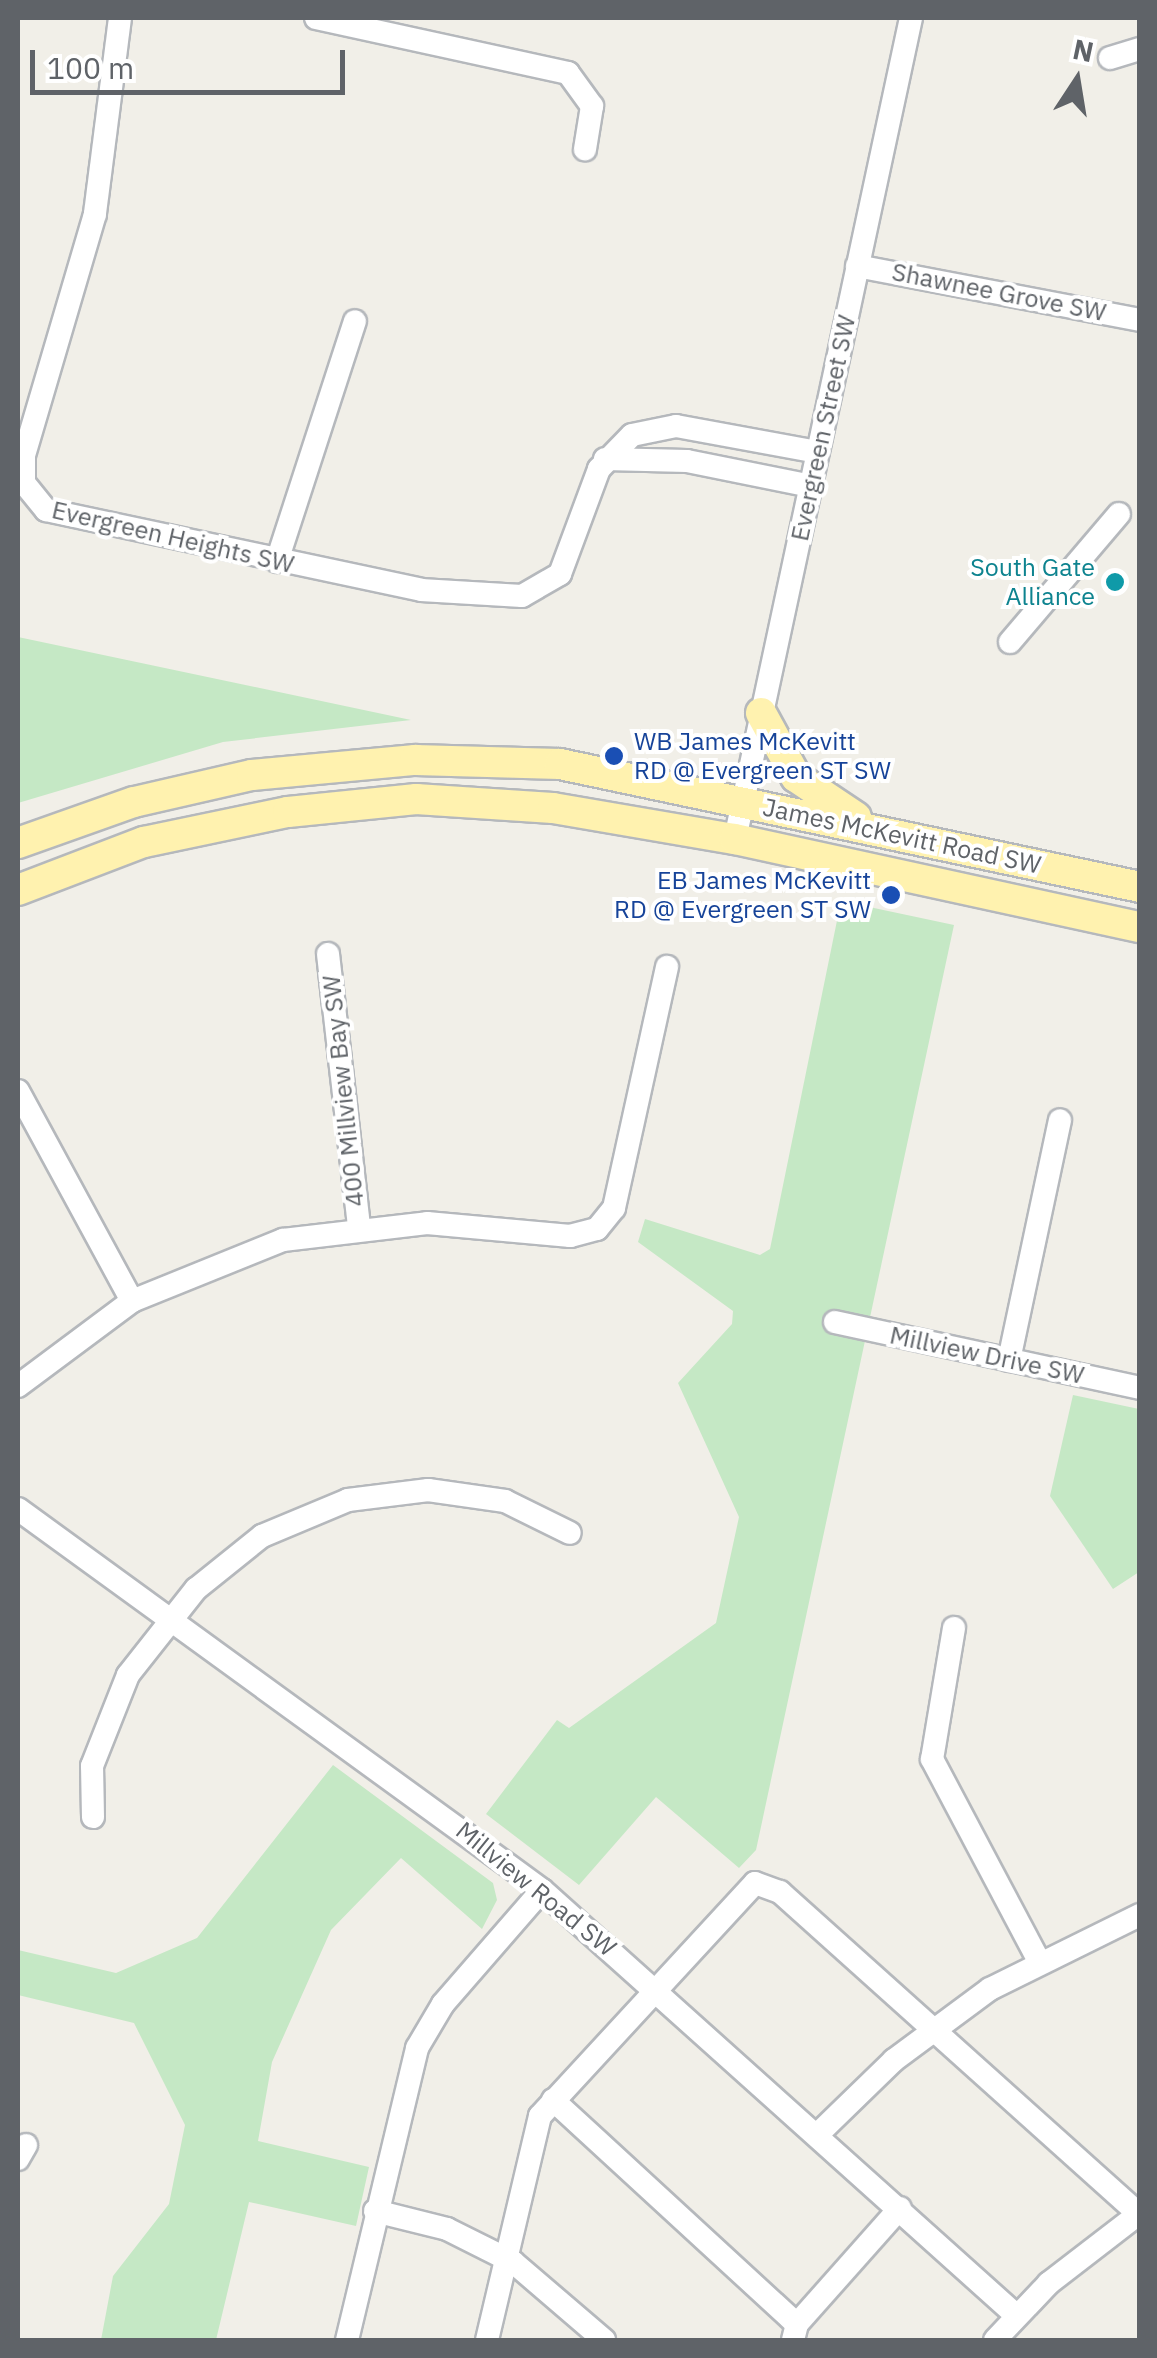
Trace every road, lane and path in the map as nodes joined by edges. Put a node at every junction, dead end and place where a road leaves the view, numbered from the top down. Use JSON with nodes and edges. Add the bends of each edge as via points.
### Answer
{"nodes":[{"id":1,"x":120,"y":18,"type":"edge"},
{"id":2,"x":316,"y":18,"type":"edge"},
{"id":3,"x":910,"y":18,"type":"edge"},
{"id":4,"x":352,"y":21,"type":"edge"},
{"id":5,"x":1140,"y":48,"type":"edge"},
{"id":6,"x":1110,"y":58,"type":"dead end"},
{"id":7,"x":586,"y":149,"type":"dead end"},
{"id":8,"x":858,"y":266,"type":"junction"},
{"id":9,"x":1140,"y":320,"type":"edge"},
{"id":10,"x":355,"y":321,"type":"dead end"},
{"id":11,"x":818,"y":452,"type":"junction"},
{"id":12,"x":605,"y":459,"type":"junction"},
{"id":13,"x":811,"y":486,"type":"junction"},
{"id":14,"x":1119,"y":514,"type":"dead end"},
{"id":15,"x":278,"y":562,"type":"junction"},
{"id":16,"x":1010,"y":642,"type":"dead end"},
{"id":17,"x":761,"y":713,"type":"junction"},
{"id":18,"x":742,"y":801,"type":"junction"},
{"id":19,"x":880,"y":831,"type":"junction"},
{"id":20,"x":735,"y":839,"type":"junction"},
{"id":21,"x":18,"y":843,"type":"edge"},
{"id":22,"x":1140,"y":887,"type":"edge"},
{"id":23,"x":18,"y":890,"type":"edge"},
{"id":24,"x":1140,"y":928,"type":"edge"},
{"id":25,"x":328,"y":954,"type":"dead end"},
{"id":26,"x":667,"y":968,"type":"dead end"},
{"id":27,"x":18,"y":1091,"type":"edge"},
{"id":28,"x":1060,"y":1120,"type":"dead end"},
{"id":29,"x":358,"y":1227,"type":"junction"},
{"id":30,"x":132,"y":1301,"type":"junction"},
{"id":31,"x":834,"y":1322,"type":"dead end"},
{"id":32,"x":1009,"y":1360,"type":"junction"},
{"id":33,"x":18,"y":1386,"type":"edge"},
{"id":34,"x":1140,"y":1388,"type":"edge"},
{"id":35,"x":18,"y":1509,"type":"edge"},
{"id":36,"x":570,"y":1533,"type":"dead end"},
{"id":37,"x":169,"y":1618,"type":"junction"},
{"id":38,"x":954,"y":1628,"type":"dead end"},
{"id":39,"x":93,"y":1818,"type":"dead end"},
{"id":40,"x":542,"y":1890,"type":"junction"},
{"id":41,"x":1140,"y":1915,"type":"edge"},
{"id":42,"x":1039,"y":1961,"type":"junction"},
{"id":43,"x":655,"y":1986,"type":"junction"},
{"id":44,"x":933,"y":2029,"type":"junction"},
{"id":45,"x":552,"y":2100,"type":"junction"},
{"id":46,"x":818,"y":2134,"type":"junction"},
{"id":47,"x":900,"y":2208,"type":"junction"},
{"id":48,"x":375,"y":2211,"type":"junction"},
{"id":49,"x":1139,"y":2214,"type":"edge"},
{"id":50,"x":504,"y":2258,"type":"junction"},
{"id":51,"x":1017,"y":2316,"type":"junction"},
{"id":52,"x":795,"y":2332,"type":"edge"},
{"id":53,"x":347,"y":2340,"type":"edge"},
{"id":54,"x":487,"y":2340,"type":"edge"},
{"id":55,"x":604,"y":2340,"type":"edge"},
{"id":56,"x":995,"y":2340,"type":"edge"}],
"edges":[{"from":1,"to":15,"type":"street","name":"Evergreen Heights SW","via":[[95,214],[42,378],[24,483],[56,513]]},
{"from":2,"to":4,"type":"street"},
{"from":3,"to":8,"type":"street","name":"Evergreen Street SW"},
{"from":4,"to":7,"type":"street","via":[[568,73],[592,106]]},
{"from":5,"to":6,"type":"street"},
{"from":8,"to":9,"type":"street","name":"Shawnee Grove SW"},
{"from":8,"to":11,"type":"street","name":"Evergreen Street SW"},
{"from":10,"to":15,"type":"street"},
{"from":11,"to":12,"type":"street","via":[[665,426],[632,435]]},
{"from":11,"to":13,"type":"street","name":"Evergreen Street SW"},
{"from":12,"to":13,"type":"street","via":[[686,462]]},
{"from":12,"to":15,"type":"street","name":"Evergreen Heights SW","via":[[560,574],[540,591],[420,590]]},
{"from":13,"to":17,"type":"street","name":"Evergreen Street SW"},
{"from":14,"to":16,"type":"street"},
{"from":17,"to":18,"type":"street","name":"Evergreen Street SW"},
{"from":17,"to":19,"type":"main road","via":[[796,777]]},
{"from":18,"to":19,"type":"main road","name":"James McKevitt Road SW"},
{"from":18,"to":20,"type":"street","name":"Evergreen Street SW"},
{"from":18,"to":21,"type":"main road","name":"James McKevitt Road SW","via":[[560,764],[361,763],[182,789]]},
{"from":19,"to":22,"type":"main road","name":"James McKevitt Road SW"},
{"from":20,"to":23,"type":"main road","name":"James McKevitt Road SW","via":[[553,808],[416,799],[288,812],[144,842]]},
{"from":20,"to":24,"type":"main road","name":"James McKevitt Road SW"},
{"from":25,"to":29,"type":"street","name":"400 Millview Bay SW"},
{"from":26,"to":29,"type":"street","via":[[614,1208],[597,1229],[570,1236],[472,1224]]},
{"from":27,"to":30,"type":"street"},
{"from":28,"to":32,"type":"street"},
{"from":29,"to":30,"type":"street","via":[[243,1252]]},
{"from":30,"to":33,"type":"street"},
{"from":31,"to":32,"type":"street","name":"Millview Drive SW"},
{"from":32,"to":34,"type":"street","name":"Millview Drive SW"},
{"from":35,"to":37,"type":"street","name":"Millview Road SW"},
{"from":36,"to":37,"type":"street","via":[[458,1490],[348,1500],[262,1536]]},
{"from":37,"to":39,"type":"street","via":[[99,1738]]},
{"from":37,"to":40,"type":"street","name":"Millview Road SW"},
{"from":38,"to":42,"type":"street","via":[[932,1759]]},
{"from":40,"to":43,"type":"street","name":"Millview Road SW"},
{"from":40,"to":48,"type":"street","via":[[425,2032]]},
{"from":41,"to":42,"type":"street"},
{"from":42,"to":44,"type":"street"},
{"from":43,"to":44,"type":"street","via":[[747,1886],[761,1882]]},
{"from":43,"to":45,"type":"street"},
{"from":43,"to":46,"type":"street","name":"Millview Road SW"},
{"from":44,"to":46,"type":"street"},
{"from":44,"to":49,"type":"street"},
{"from":45,"to":50,"type":"street","via":[[534,2126]]},
{"from":45,"to":52,"type":"street"},
{"from":46,"to":47,"type":"street","name":"Millview Road SW"},
{"from":47,"to":51,"type":"street","name":"Millview Road SW"},
{"from":47,"to":52,"type":"street"},
{"from":48,"to":50,"type":"street","via":[[447,2229]]},
{"from":48,"to":53,"type":"street"},
{"from":49,"to":51,"type":"street"},
{"from":50,"to":54,"type":"street"},
{"from":50,"to":55,"type":"street"},
{"from":51,"to":56,"type":"street"}]}
